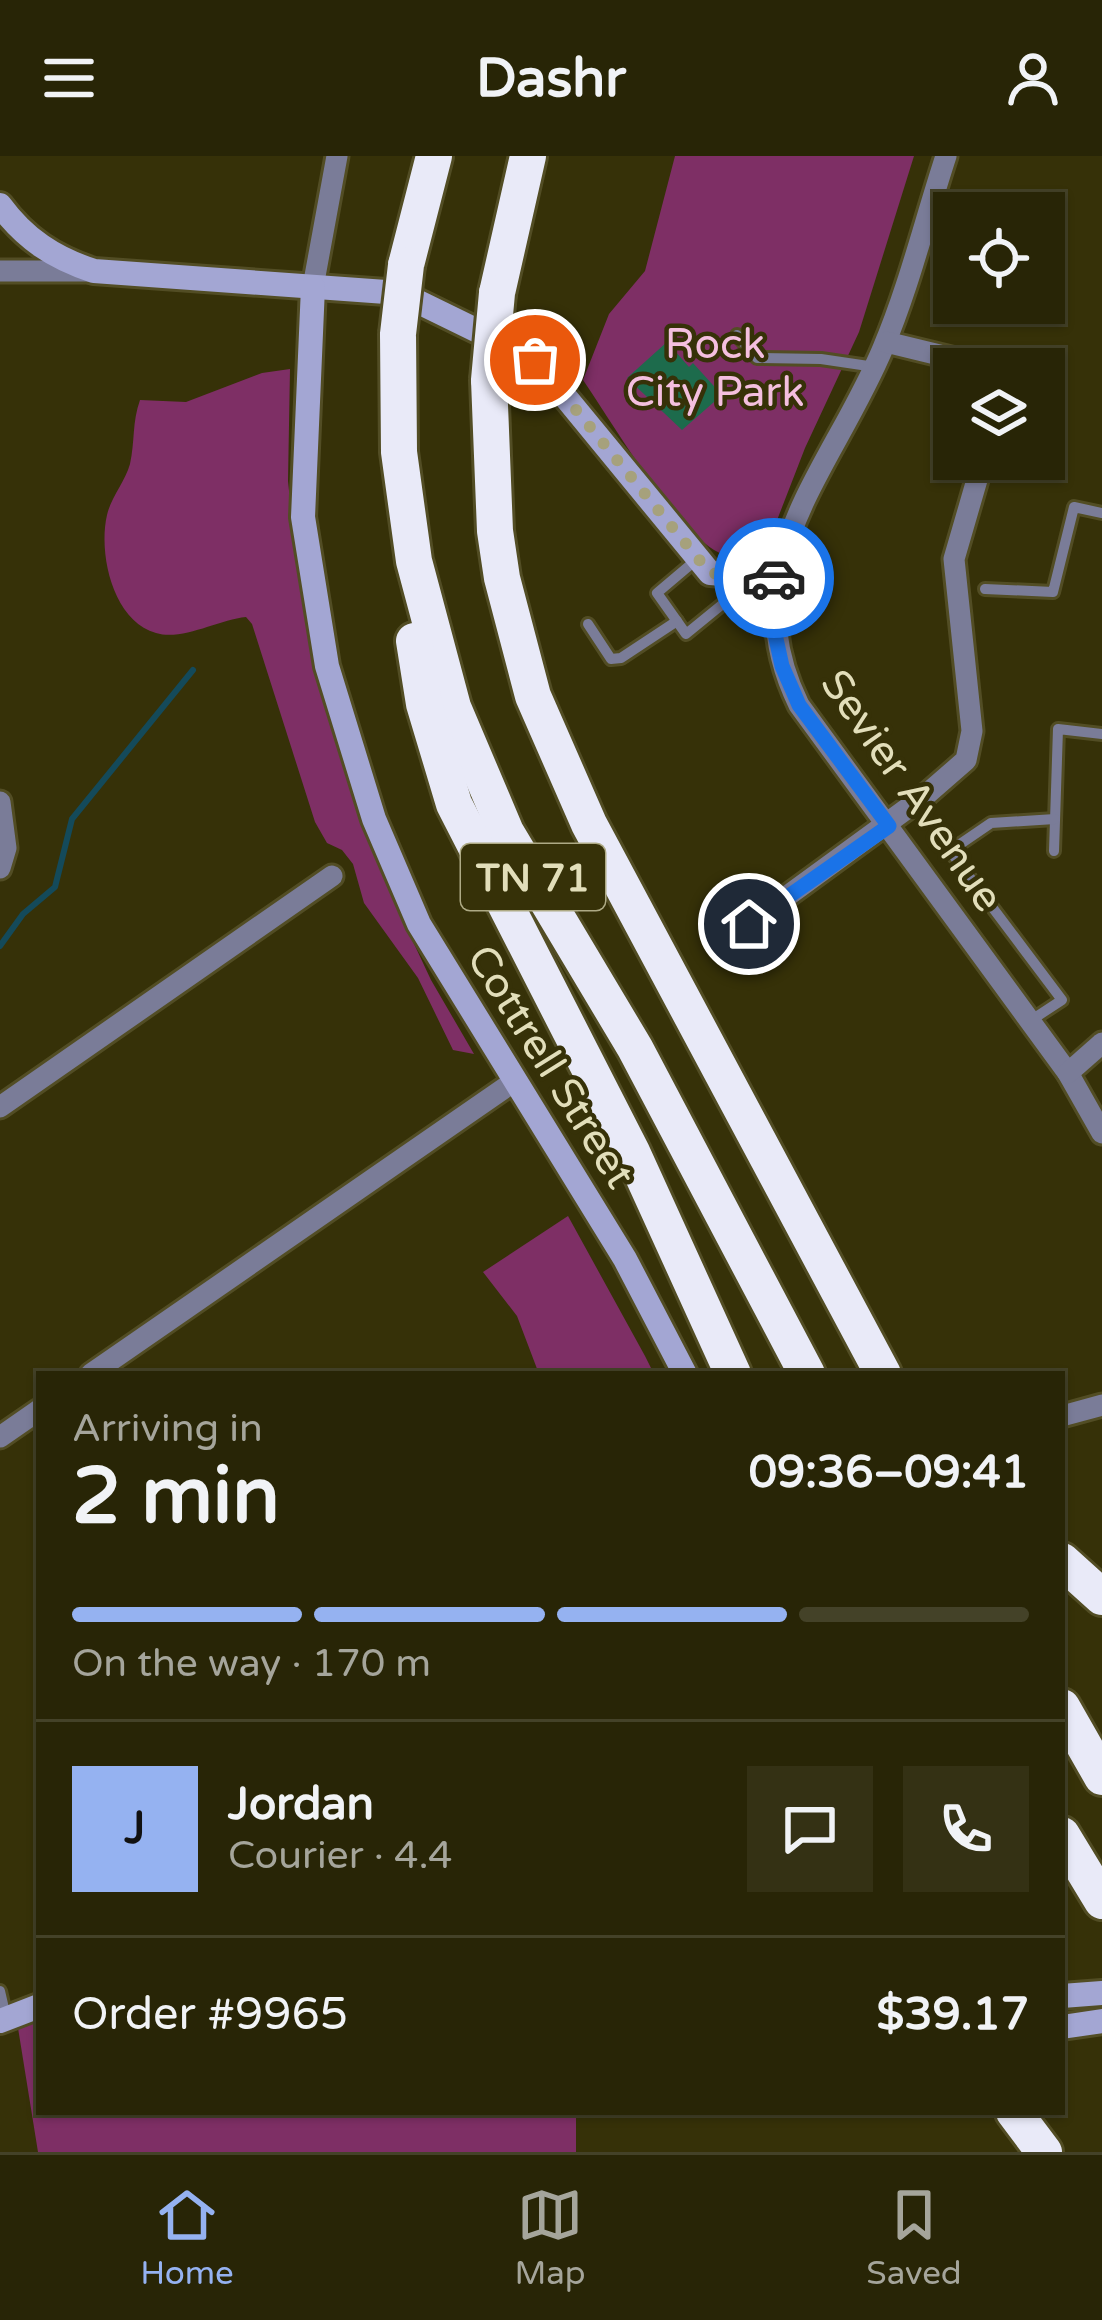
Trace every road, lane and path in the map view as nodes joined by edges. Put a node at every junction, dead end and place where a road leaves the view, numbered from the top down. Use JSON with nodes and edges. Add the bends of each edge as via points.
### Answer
{"nodes":[{"id":1,"x":338,"y":156,"type":"edge"},
{"id":2,"x":434,"y":156,"type":"edge"},
{"id":3,"x":528,"y":156,"type":"edge"},
{"id":4,"x":946,"y":156,"type":"edge"},
{"id":5,"x":0,"y":205,"type":"edge"},
{"id":6,"x":0,"y":271,"type":"edge"},
{"id":7,"x":94,"y":271,"type":"junction"},
{"id":8,"x":313,"y":287,"type":"junction"},
{"id":9,"x":737,"y":335,"type":"dead end"},
{"id":10,"x":886,"y":343,"type":"junction"},
{"id":11,"x":933,"y":354,"type":"edge"},
{"id":12,"x":875,"y":367,"type":"junction"},
{"id":13,"x":399,"y":452,"type":"junction"},
{"id":14,"x":977,"y":480,"type":"edge"},
{"id":15,"x":1102,"y":513,"type":"edge"},
{"id":16,"x":698,"y":558,"type":"junction"},
{"id":17,"x":734,"y":577,"type":"junction"},
{"id":18,"x":776,"y":578,"type":"junction"},
{"id":19,"x":985,"y":589,"type":"dead end"},
{"id":20,"x":677,"y":621,"type":"junction"},
{"id":21,"x":588,"y":624,"type":"dead end"},
{"id":22,"x":1102,"y":734,"type":"edge"},
{"id":23,"x":0,"y":802,"type":"edge"},
{"id":24,"x":1055,"y":819,"type":"junction"},
{"id":25,"x":889,"y":826,"type":"junction"},
{"id":26,"x":1054,"y":851,"type":"dead end"},
{"id":27,"x":0,"y":868,"type":"edge"},
{"id":28,"x":332,"y":876,"type":"dead end"},
{"id":29,"x":749,"y":924,"type":"dead end"},
{"id":30,"x":1030,"y":1021,"type":"junction"},
{"id":31,"x":1102,"y":1043,"type":"edge"},
{"id":32,"x":1068,"y":1072,"type":"junction"},
{"id":33,"x":516,"y":1080,"type":"junction"},
{"id":34,"x":0,"y":1106,"type":"edge"},
{"id":35,"x":1102,"y":1133,"type":"edge"},
{"id":36,"x":824,"y":1263,"type":"junction"},
{"id":37,"x":96,"y":1371,"type":"edge"},
{"id":38,"x":683,"y":1371,"type":"edge"},
{"id":39,"x":733,"y":1371,"type":"edge"},
{"id":40,"x":805,"y":1371,"type":"edge"},
{"id":41,"x":882,"y":1371,"type":"edge"},
{"id":42,"x":905,"y":1371,"type":"edge"},
{"id":43,"x":1102,"y":1405,"type":"edge"},
{"id":44,"x":36,"y":1412,"type":"edge"},
{"id":45,"x":1065,"y":1415,"type":"edge"},
{"id":46,"x":0,"y":1437,"type":"edge"},
{"id":47,"x":1065,"y":1564,"type":"edge"},
{"id":48,"x":1102,"y":1597,"type":"edge"},
{"id":49,"x":1065,"y":1712,"type":"edge"},
{"id":50,"x":1102,"y":1778,"type":"edge"},
{"id":51,"x":1065,"y":1839,"type":"edge"},
{"id":52,"x":1099,"y":1888,"type":"edge"},
{"id":53,"x":0,"y":1990,"type":"edge"},
{"id":54,"x":36,"y":2007,"type":"edge"},
{"id":55,"x":3,"y":2019,"type":"edge"},
{"id":56,"x":1101,"y":2021,"type":"edge"},
{"id":57,"x":1065,"y":2027,"type":"edge"},
{"id":58,"x":1016,"y":2115,"type":"edge"},
{"id":59,"x":1044,"y":2152,"type":"edge"}],
"edges":[{"from":1,"to":8,"type":"street","name":"Cottrell Street"},
{"from":2,"to":13,"type":"highway","number":"TN 71","bridge":true,"via":[[406,265]]},
{"from":3,"to":36,"type":"highway","number":"TN 71","bridge":true,"via":[[497,293],[489,380],[495,531],[533,695],[589,824]]},
{"from":4,"to":10,"type":"street","name":"Sevier Avenue"},
{"from":5,"to":7,"type":"street","via":[[33,242]]},
{"from":6,"to":7,"type":"street"},
{"from":7,"to":8,"type":"street"},
{"from":8,"to":16,"type":"street","via":[[400,293],[535,360]]},
{"from":8,"to":33,"type":"street","name":"Cottrell Street","via":[[303,517],[327,666],[374,819],[419,924]]},
{"from":9,"to":12,"type":"lane","via":[[757,358]]},
{"from":10,"to":11,"type":"street"},
{"from":10,"to":12,"type":"street","name":"Sevier Avenue"},
{"from":12,"to":18,"type":"street","name":"Sevier Avenue","via":[[791,529]]},
{"from":13,"to":39,"type":"highway","via":[[404,580],[424,704],[454,805],[632,1152]]},
{"from":13,"to":40,"type":"highway","number":"TN 71","via":[[414,561],[453,707],[506,832],[635,1048]]},
{"from":14,"to":25,"type":"street","via":[[955,559],[971,744],[966,760]]},
{"from":15,"to":19,"type":"lane","via":[[1074,508],[1053,592]]},
{"from":16,"to":17,"type":"street","via":[[710,573]]},
{"from":16,"to":20,"type":"lane","via":[[656,593]]},
{"from":17,"to":18,"type":"street"},
{"from":17,"to":20,"type":"lane","via":[[724,604],[686,634]]},
{"from":18,"to":25,"type":"street","name":"Sevier Avenue","via":[[775,634],[788,683]]},
{"from":20,"to":21,"type":"lane","via":[[611,659]]},
{"from":22,"to":24,"type":"lane","via":[[1058,729]]},
{"from":23,"to":27,"type":"street"},
{"from":24,"to":26,"type":"lane"},
{"from":24,"to":30,"type":"lane","via":[[992,823],[950,851],[1062,1000]]},
{"from":25,"to":29,"type":"street"},
{"from":25,"to":30,"type":"street","name":"Sevier Avenue"},
{"from":28,"to":34,"type":"street"},
{"from":30,"to":32,"type":"street","name":"Sevier Avenue"},
{"from":31,"to":32,"type":"street"},
{"from":32,"to":35,"type":"street","name":"Sevier Avenue"},
{"from":33,"to":37,"type":"street"},
{"from":33,"to":38,"type":"street","name":"Cottrell Street","via":[[626,1259]]},
{"from":36,"to":41,"type":"highway","number":"TN 71"},
{"from":36,"to":42,"type":"highway"},
{"from":43,"to":45,"type":"street"},
{"from":44,"to":46,"type":"street"},
{"from":47,"to":48,"type":"highway"},
{"from":49,"to":50,"type":"highway"},
{"from":51,"to":52,"type":"highway"},
{"from":53,"to":55,"type":"lane"},
{"from":54,"to":55,"type":"street"},
{"from":56,"to":57,"type":"street"},
{"from":58,"to":59,"type":"highway"}]}
